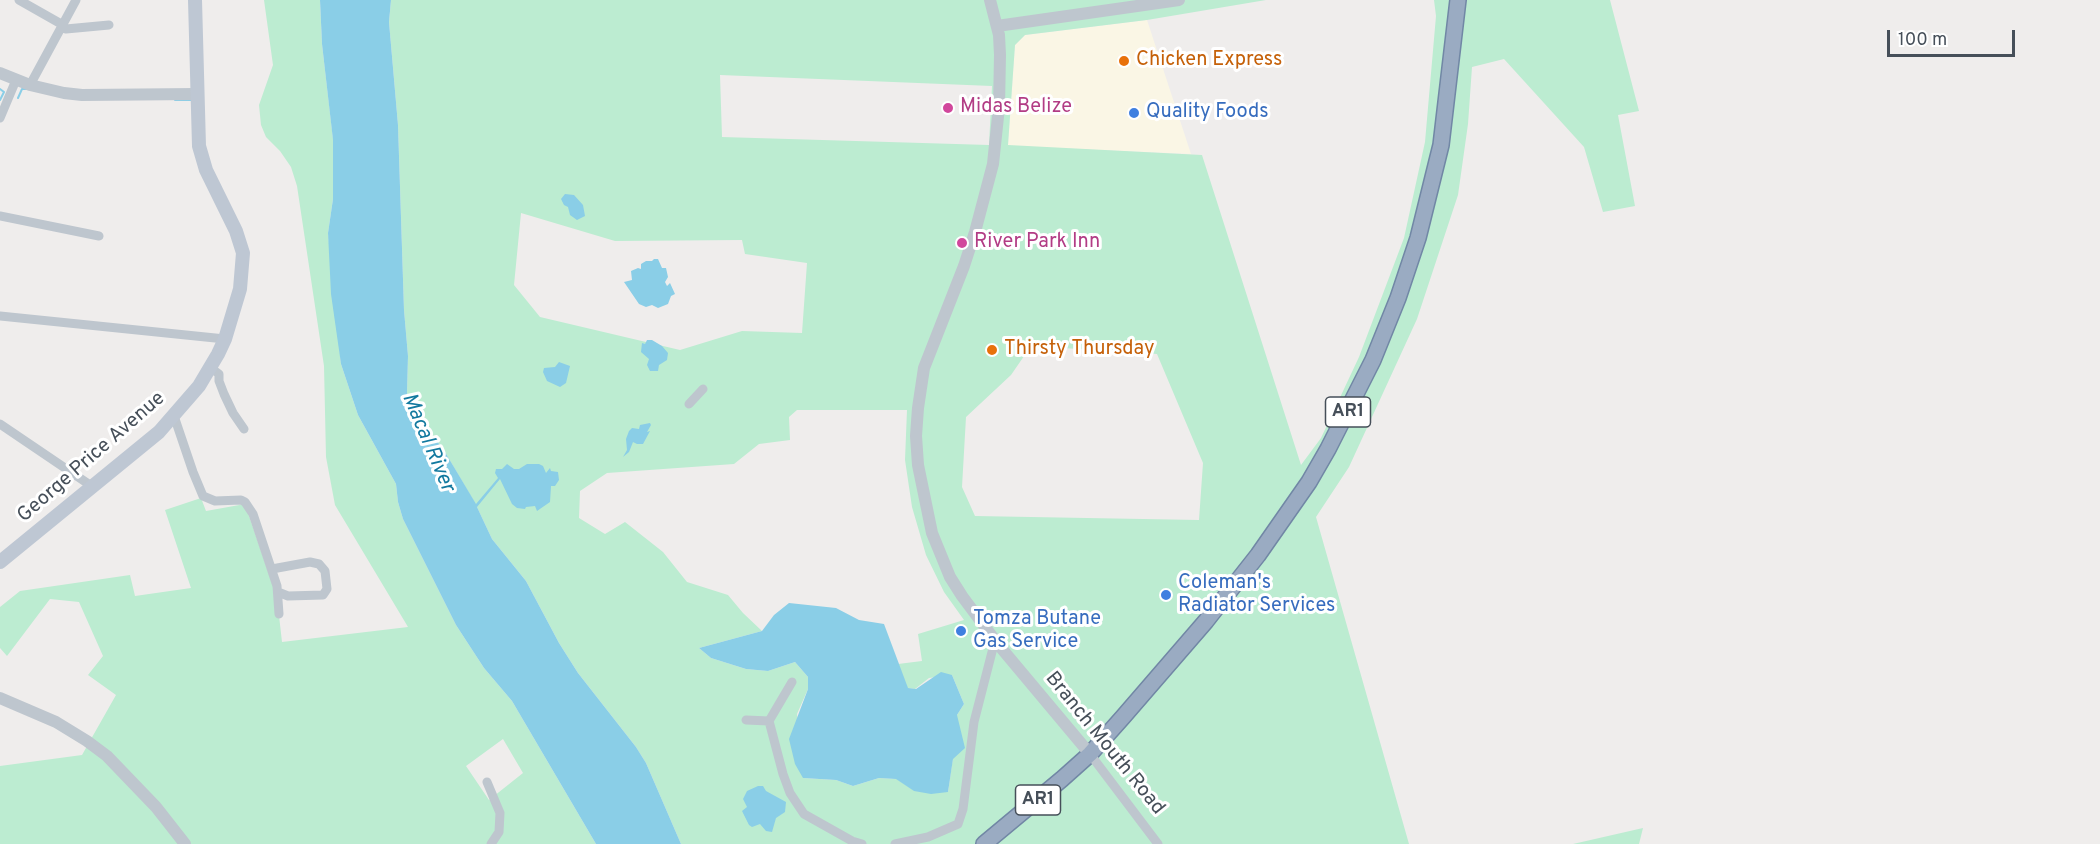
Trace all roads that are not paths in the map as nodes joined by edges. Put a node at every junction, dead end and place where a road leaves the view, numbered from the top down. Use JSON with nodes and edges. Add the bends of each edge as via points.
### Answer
{"nodes":[{"id":1,"x":19,"y":0,"type":"edge"},
{"id":2,"x":76,"y":0,"type":"edge"},
{"id":3,"x":195,"y":0,"type":"edge"},
{"id":4,"x":990,"y":0,"type":"edge"},
{"id":5,"x":1179,"y":0,"type":"edge"},
{"id":6,"x":1458,"y":0,"type":"edge"},
{"id":7,"x":109,"y":25,"type":"dead end"},
{"id":8,"x":62,"y":26,"type":"junction"},
{"id":9,"x":997,"y":26,"type":"junction"},
{"id":10,"x":0,"y":73,"type":"edge"},
{"id":11,"x":16,"y":80,"type":"junction"},
{"id":12,"x":30,"y":85,"type":"junction"},
{"id":13,"x":197,"y":94,"type":"junction"},
{"id":14,"x":0,"y":118,"type":"edge"},
{"id":15,"x":0,"y":216,"type":"edge"},
{"id":16,"x":99,"y":236,"type":"dead end"},
{"id":17,"x":0,"y":316,"type":"edge"},
{"id":18,"x":225,"y":339,"type":"junction"},
{"id":19,"x":211,"y":368,"type":"junction"},
{"id":20,"x":704,"y":389,"type":"dead end"},
{"id":21,"x":689,"y":404,"type":"dead end"},
{"id":22,"x":174,"y":416,"type":"junction"},
{"id":23,"x":0,"y":424,"type":"edge"},
{"id":24,"x":244,"y":429,"type":"dead end"},
{"id":25,"x":93,"y":487,"type":"junction"},
{"id":26,"x":0,"y":562,"type":"edge"},
{"id":27,"x":272,"y":569,"type":"junction"},
{"id":28,"x":278,"y":592,"type":"junction"},
{"id":29,"x":279,"y":614,"type":"dead end"},
{"id":30,"x":997,"y":643,"type":"junction"},
{"id":31,"x":792,"y":682,"type":"dead end"},
{"id":32,"x":0,"y":698,"type":"edge"},
{"id":33,"x":746,"y":720,"type":"dead end"},
{"id":34,"x":769,"y":721,"type":"junction"},
{"id":35,"x":1089,"y":754,"type":"junction"},
{"id":36,"x":487,"y":782,"type":"dead end"},
{"id":37,"x":185,"y":844,"type":"edge"},
{"id":38,"x":491,"y":844,"type":"edge"},
{"id":39,"x":862,"y":844,"type":"edge"},
{"id":40,"x":895,"y":844,"type":"edge"},
{"id":41,"x":984,"y":844,"type":"edge"},
{"id":42,"x":1158,"y":844,"type":"edge"}],
"edges":[{"from":1,"to":8,"type":"street"},
{"from":2,"to":8,"type":"street"},
{"from":3,"to":13,"type":"main road","name":"George Price Avenue"},
{"from":4,"to":9,"type":"street","name":"Branch Mouth Road"},
{"from":5,"to":9,"type":"street"},
{"from":6,"to":35,"type":"highway","number":"AR1","via":[[1445,119],[1434,176],[1415,247],[1373,360],[1314,474],[1258,555],[1206,621]]},
{"from":7,"to":8,"type":"street","via":[[66,29]]},
{"from":8,"to":12,"type":"street"},
{"from":9,"to":30,"type":"street","name":"Branch Mouth Road","via":[[999,107],[993,164],[964,266],[924,368],[916,436],[921,489],[939,553],[962,596]]},
{"from":10,"to":11,"type":"street"},
{"from":11,"to":12,"type":"street"},
{"from":11,"to":14,"type":"street"},
{"from":12,"to":13,"type":"street","via":[[62,93]]},
{"from":13,"to":18,"type":"main road","name":"George Price Avenue","via":[[202,159],[237,231],[243,253],[240,289]]},
{"from":15,"to":16,"type":"street"},
{"from":17,"to":18,"type":"street"},
{"from":18,"to":19,"type":"main road","name":"George Price Avenue"},
{"from":19,"to":22,"type":"main road","name":"George Price Avenue"},
{"from":19,"to":24,"type":"street","via":[[219,374],[224,394]]},
{"from":20,"to":21,"type":"street"},
{"from":22,"to":25,"type":"main road","name":"George Price Avenue"},
{"from":22,"to":27,"type":"street","via":[[204,496],[215,501],[245,502]]},
{"from":23,"to":25,"type":"street"},
{"from":25,"to":26,"type":"main road","name":"George Price Avenue"},
{"from":27,"to":28,"type":"street"},
{"from":27,"to":28,"type":"street","via":[[310,562],[325,571],[327,589],[322,595],[288,596]]},
{"from":28,"to":29,"type":"street"},
{"from":30,"to":35,"type":"street","name":"Branch Mouth Road"},
{"from":30,"to":40,"type":"street","via":[[974,722],[958,824],[928,837]]},
{"from":31,"to":34,"type":"street"},
{"from":32,"to":37,"type":"street","via":[[56,722],[107,756]]},
{"from":33,"to":34,"type":"street"},
{"from":34,"to":39,"type":"street","via":[[790,793],[804,814]]},
{"from":35,"to":41,"type":"highway","number":"AR1"},
{"from":35,"to":42,"type":"street","name":"Branch Mouth Road"},
{"from":36,"to":38,"type":"street","via":[[501,813],[499,832]]}]}
